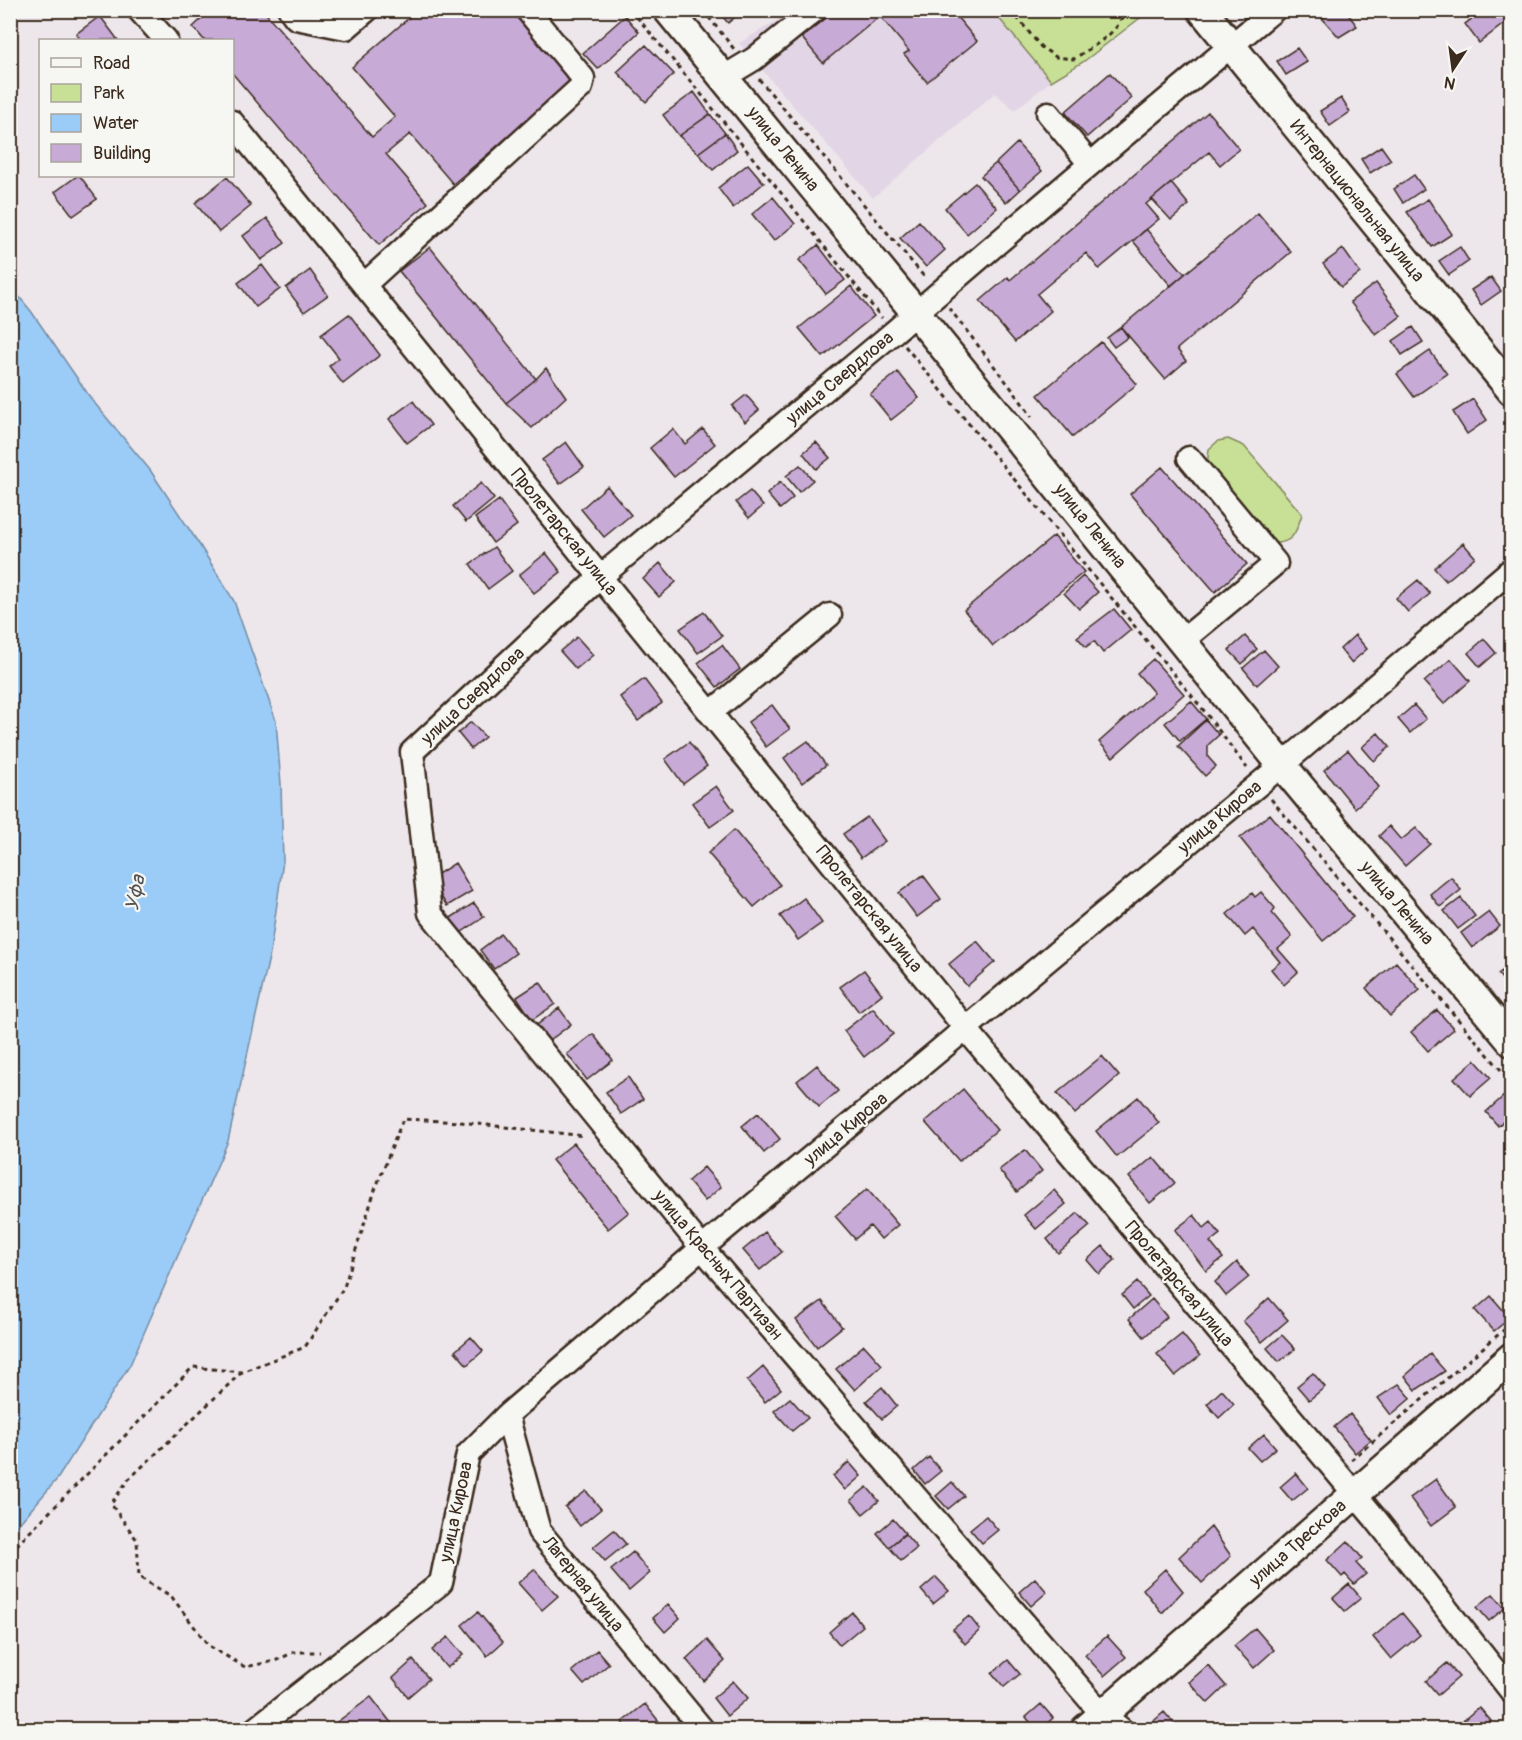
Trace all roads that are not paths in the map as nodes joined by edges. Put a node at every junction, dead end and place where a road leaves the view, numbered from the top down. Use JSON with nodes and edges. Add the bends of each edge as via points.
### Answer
{"nodes":[{"id":1,"x":139,"y":10,"type":"edge"},
{"id":2,"x":290,"y":10,"type":"edge"},
{"id":3,"x":367,"y":10,"type":"edge"},
{"id":4,"x":526,"y":10,"type":"edge"},
{"id":5,"x":668,"y":10,"type":"edge"},
{"id":6,"x":815,"y":10,"type":"edge"},
{"id":7,"x":1202,"y":10,"type":"edge"},
{"id":8,"x":1274,"y":10,"type":"edge"},
{"id":9,"x":165,"y":39,"type":"edge"},
{"id":10,"x":1231,"y":46,"type":"junction"},
{"id":11,"x":735,"y":70,"type":"junction"},
{"id":12,"x":1048,"y":113,"type":"dead end"},
{"id":13,"x":234,"y":124,"type":"edge"},
{"id":14,"x":1090,"y":164,"type":"junction"},
{"id":15,"x":364,"y":285,"type":"junction"},
{"id":16,"x":916,"y":313,"type":"junction"},
{"id":17,"x":1512,"y":391,"type":"edge"},
{"id":18,"x":1189,"y":458,"type":"dead end"},
{"id":19,"x":1512,"y":570,"type":"edge"},
{"id":20,"x":600,"y":577,"type":"junction"},
{"id":21,"x":830,"y":615,"type":"dead end"},
{"id":22,"x":1182,"y":641,"type":"junction"},
{"id":23,"x":710,"y":712,"type":"junction"},
{"id":24,"x":412,"y":752,"type":"joint"},
{"id":25,"x":1282,"y":765,"type":"junction"},
{"id":26,"x":966,"y":1029,"type":"junction"},
{"id":27,"x":1512,"y":1042,"type":"edge"},
{"id":28,"x":702,"y":1248,"type":"junction"},
{"id":29,"x":1512,"y":1357,"type":"edge"},
{"id":30,"x":507,"y":1415,"type":"junction"},
{"id":31,"x":1345,"y":1483,"type":"junction"},
{"id":32,"x":1512,"y":1692,"type":"edge"},
{"id":33,"x":1103,"y":1725,"type":"edge"},
{"id":34,"x":254,"y":1730,"type":"edge"},
{"id":35,"x":703,"y":1730,"type":"edge"}],
"edges":[{"from":1,"to":9,"type":"street"},
{"from":2,"to":3,"type":"street","via":[[296,18],[346,28]]},
{"from":4,"to":15,"type":"street","via":[[583,78],[581,87]]},
{"from":5,"to":11,"type":"main road","name":"улица Ленина"},
{"from":6,"to":11,"type":"street"},
{"from":7,"to":10,"type":"main road","name":"Интернациональная улица"},
{"from":8,"to":10,"type":"street","name":"улица Свердлова"},
{"from":10,"to":14,"type":"street","name":"улица Свердлова"},
{"from":10,"to":17,"type":"main road","name":"Интернациональная улица"},
{"from":11,"to":16,"type":"main road","name":"улица Ленина"},
{"from":12,"to":14,"type":"street"},
{"from":13,"to":15,"type":"street","name":"Пролетарская улица"},
{"from":14,"to":16,"type":"street","name":"улица Свердлова"},
{"from":15,"to":20,"type":"street","name":"Пролетарская улица"},
{"from":16,"to":20,"type":"street","name":"улица Свердлова"},
{"from":16,"to":22,"type":"main road","name":"улица Ленина"},
{"from":18,"to":22,"type":"street","via":[[1276,563]]},
{"from":19,"to":25,"type":"street","name":"улица Кирова"},
{"from":20,"to":23,"type":"street","name":"Пролетарская улица"},
{"from":20,"to":24,"type":"street","name":"улица Свердлова"},
{"from":21,"to":23,"type":"street"},
{"from":22,"to":25,"type":"main road","name":"улица Ленина"},
{"from":23,"to":26,"type":"street","name":"Пролетарская улица"},
{"from":24,"to":28,"type":"street","name":"улица Красных Партизан","via":[[430,912]]},
{"from":25,"to":26,"type":"street","name":"улица Кирова"},
{"from":25,"to":27,"type":"main road","name":"улица Ленина"},
{"from":26,"to":28,"type":"street","name":"улица Кирова"},
{"from":26,"to":31,"type":"street","name":"Пролетарская улица"},
{"from":28,"to":30,"type":"street","name":"улица Кирова"},
{"from":28,"to":33,"type":"street","name":"улица Красных Партизан"},
{"from":29,"to":31,"type":"main road","name":"улица Трескова"},
{"from":30,"to":34,"type":"street","name":"улица Кирова","via":[[468,1454],[441,1582]]},
{"from":30,"to":35,"type":"street","name":"Лагерная улица","via":[[539,1531]]},
{"from":31,"to":32,"type":"street","name":"Пролетарская улица"},
{"from":31,"to":33,"type":"main road","name":"улица Трескова"}]}
